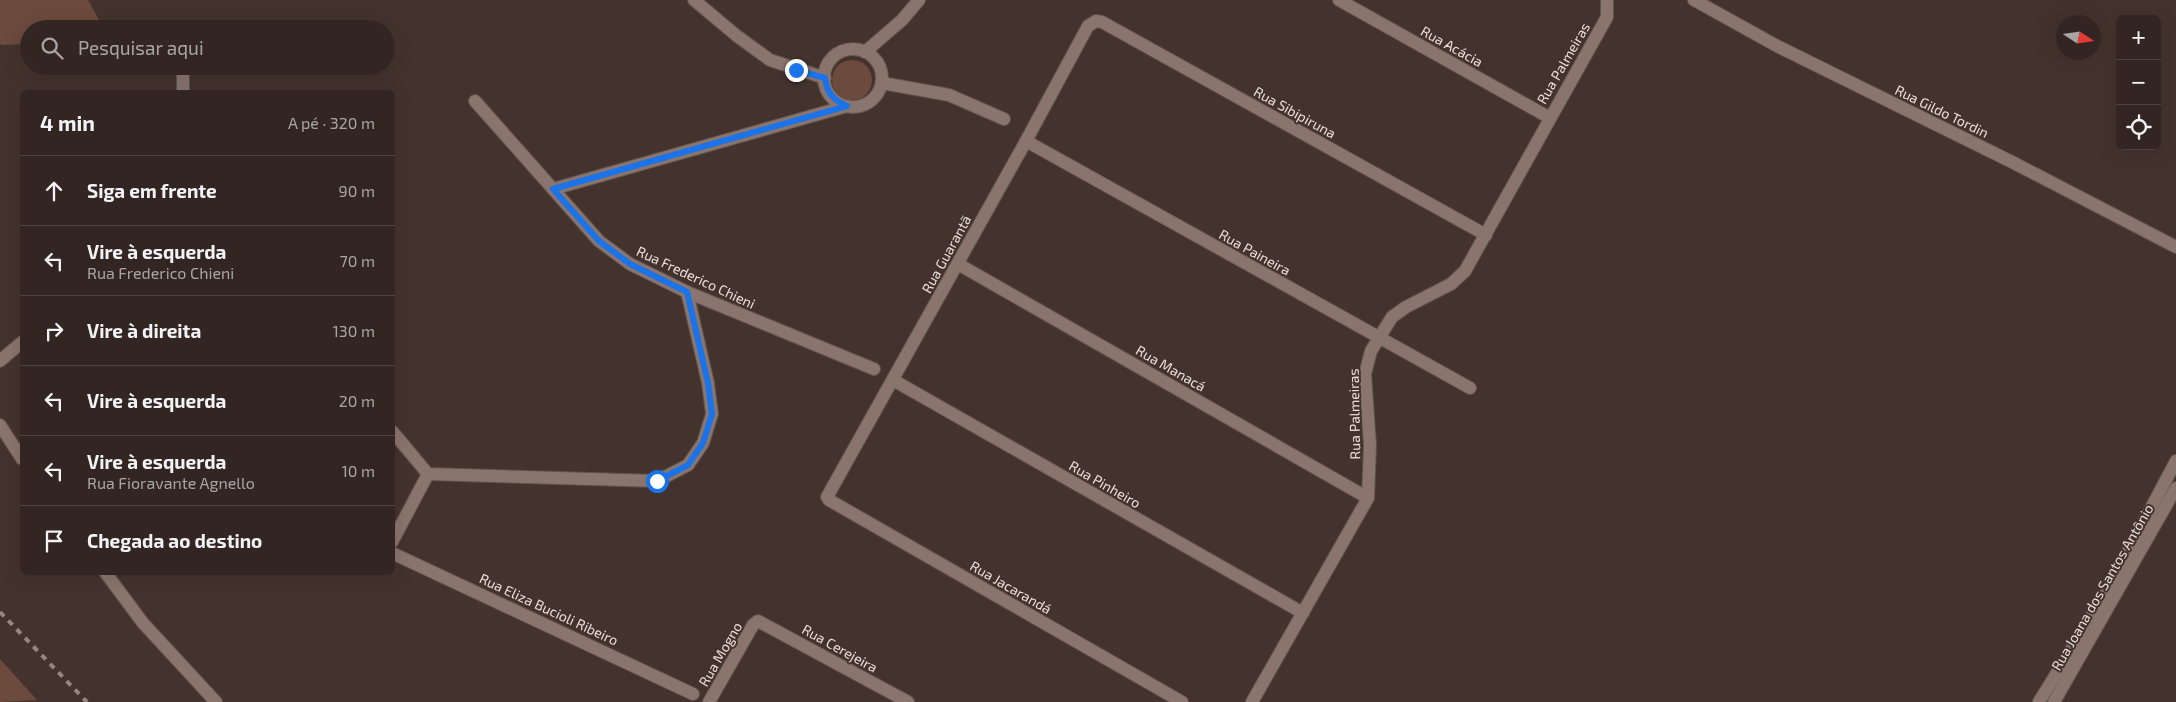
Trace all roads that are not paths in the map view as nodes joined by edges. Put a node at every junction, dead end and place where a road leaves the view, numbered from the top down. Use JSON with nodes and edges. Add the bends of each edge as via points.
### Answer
{"nodes":[{"id":1,"x":694,"y":0,"type":"edge"},
{"id":2,"x":919,"y":0,"type":"edge"},
{"id":3,"x":1339,"y":0,"type":"edge"},
{"id":4,"x":1607,"y":0,"type":"edge"},
{"id":5,"x":1694,"y":0,"type":"edge"},
{"id":6,"x":1088,"y":26,"type":"joint"},
{"id":7,"x":865,"y":52,"type":"junction"},
{"id":8,"x":183,"y":75,"type":"edge"},
{"id":9,"x":825,"y":78,"type":"junction"},
{"id":10,"x":882,"y":83,"type":"junction"},
{"id":11,"x":183,"y":90,"type":"edge"},
{"id":12,"x":475,"y":101,"type":"dead end"},
{"id":13,"x":847,"y":106,"type":"junction"},
{"id":14,"x":1550,"y":118,"type":"junction"},
{"id":15,"x":1004,"y":119,"type":"dead end"},
{"id":16,"x":1026,"y":141,"type":"junction"},
{"id":17,"x":553,"y":189,"type":"junction"},
{"id":18,"x":1486,"y":235,"type":"junction"},
{"id":19,"x":2176,"y":247,"type":"edge"},
{"id":20,"x":958,"y":264,"type":"junction"},
{"id":21,"x":687,"y":292,"type":"junction"},
{"id":22,"x":1378,"y":338,"type":"junction"},
{"id":23,"x":20,"y":344,"type":"edge"},
{"id":24,"x":0,"y":361,"type":"edge"},
{"id":25,"x":874,"y":369,"type":"dead end"},
{"id":26,"x":893,"y":380,"type":"junction"},
{"id":27,"x":1470,"y":388,"type":"dead end"},
{"id":28,"x":0,"y":426,"type":"edge"},
{"id":29,"x":395,"y":435,"type":"edge"},
{"id":30,"x":20,"y":456,"type":"edge"},
{"id":31,"x":2176,"y":460,"type":"edge"},
{"id":32,"x":428,"y":474,"type":"junction"},
{"id":33,"x":2176,"y":488,"type":"edge"},
{"id":34,"x":827,"y":496,"type":"joint"},
{"id":35,"x":1368,"y":498,"type":"junction"},
{"id":36,"x":395,"y":536,"type":"edge"},
{"id":37,"x":395,"y":554,"type":"edge"},
{"id":38,"x":107,"y":575,"type":"edge"},
{"id":39,"x":1303,"y":613,"type":"junction"},
{"id":40,"x":758,"y":622,"type":"joint"},
{"id":41,"x":693,"y":694,"type":"dead end"},
{"id":42,"x":216,"y":702,"type":"edge"},
{"id":43,"x":709,"y":702,"type":"edge"},
{"id":44,"x":908,"y":702,"type":"edge"},
{"id":45,"x":1182,"y":702,"type":"edge"},
{"id":46,"x":1252,"y":702,"type":"edge"},
{"id":47,"x":2040,"y":702,"type":"edge"},
{"id":48,"x":2054,"y":702,"type":"edge"}],
"edges":[{"from":1,"to":9,"type":"street","via":[[770,60]]},
{"from":2,"to":7,"type":"street","via":[[902,20]]},
{"from":3,"to":14,"type":"street","name":"Rua Acácia"},
{"from":4,"to":14,"type":"street","name":"Rua Palmeiras","via":[[1607,16]]},
{"from":5,"to":19,"type":"street","name":"Rua Gildo Tordin","via":[[1777,46]]},
{"from":6,"to":16,"type":"street","name":"Rua Guarantã"},
{"from":6,"to":18,"type":"street","name":"Rua Sibipiruna","via":[[1096,21],[1102,22]]},
{"from":7,"to":9,"type":"street","via":[[856,49],[838,54],[826,69]]},
{"from":7,"to":10,"type":"street","via":[[879,64]]},
{"from":8,"to":11,"type":"street"},
{"from":9,"to":13,"type":"street","via":[[831,96]]},
{"from":10,"to":13,"type":"street","via":[[873,99],[865,104]]},
{"from":10,"to":15,"type":"street","via":[[949,95]]},
{"from":12,"to":17,"type":"street","name":"Rua Frederico Chieni"},
{"from":13,"to":17,"type":"street"},
{"from":14,"to":18,"type":"street","name":"Rua Palmeiras"},
{"from":16,"to":20,"type":"street","name":"Rua Guarantã"},
{"from":16,"to":22,"type":"street","name":"Rua Paineira"},
{"from":17,"to":21,"type":"street","name":"Rua Frederico Chieni","via":[[599,241],[630,264]]},
{"from":18,"to":22,"type":"street","name":"Rua Palmeiras","via":[[1465,271],[1451,284],[1392,317]]},
{"from":20,"to":26,"type":"street","name":"Rua Guarantã"},
{"from":20,"to":35,"type":"street","name":"Rua Manacá"},
{"from":21,"to":25,"type":"street","name":"Rua Frederico Chieni"},
{"from":21,"to":32,"type":"street","via":[[712,414],[703,443],[688,465],[657,481]]},
{"from":22,"to":27,"type":"street","name":"Rua Paineira"},
{"from":22,"to":35,"type":"street","name":"Rua Palmeiras","via":[[1365,374],[1370,444]]},
{"from":23,"to":24,"type":"street"},
{"from":26,"to":34,"type":"street","name":"Rua Guarantã"},
{"from":26,"to":39,"type":"street","name":"Rua Pinheiro"},
{"from":28,"to":30,"type":"street"},
{"from":29,"to":32,"type":"street"},
{"from":31,"to":47,"type":"street","via":[[2106,593]]},
{"from":32,"to":36,"type":"street"},
{"from":33,"to":48,"type":"street","name":"Rua Joana dos Santos Antônio"},
{"from":34,"to":45,"type":"street","name":"Rua Jacarandá"},
{"from":35,"to":39,"type":"street","name":"Rua Palmeiras"},
{"from":37,"to":41,"type":"street","name":"Rua Eliza Bucioli Ribeiro"},
{"from":38,"to":42,"type":"street","via":[[143,623]]},
{"from":39,"to":46,"type":"street","name":"Rua Palmeiras"},
{"from":40,"to":43,"type":"street","name":"Rua Mogno","via":[[753,625]]},
{"from":40,"to":44,"type":"street","name":"Rua Cerejeira"}]}
